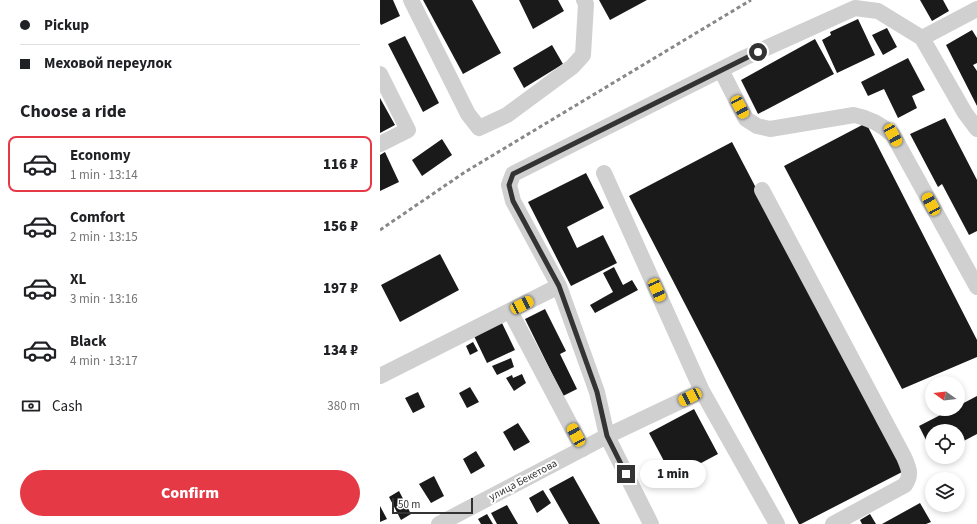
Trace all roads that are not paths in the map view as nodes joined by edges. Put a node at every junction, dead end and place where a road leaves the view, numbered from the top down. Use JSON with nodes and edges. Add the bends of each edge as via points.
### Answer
{"nodes":[{"id":1,"x":411,"y":0,"type":"edge"},
{"id":2,"x":584,"y":0,"type":"edge"},
{"id":3,"x":977,"y":10,"type":"edge"},
{"id":4,"x":922,"y":38,"type":"junction"},
{"id":5,"x":720,"y":70,"type":"junction"},
{"id":6,"x":380,"y":74,"type":"edge"},
{"id":7,"x":977,"y":129,"type":"edge"},
{"id":8,"x":380,"y":144,"type":"edge"},
{"id":9,"x":604,"y":173,"type":"dead end"},
{"id":10,"x":762,"y":190,"type":"dead end"},
{"id":11,"x":559,"y":286,"type":"junction"},
{"id":12,"x":977,"y":287,"type":"edge"},
{"id":13,"x":510,"y":311,"type":"junction"},
{"id":14,"x":380,"y":376,"type":"edge"},
{"id":15,"x":702,"y":391,"type":"junction"},
{"id":16,"x":607,"y":436,"type":"junction"},
{"id":17,"x":583,"y":448,"type":"junction"},
{"id":18,"x":439,"y":524,"type":"edge"},
{"id":19,"x":651,"y":524,"type":"edge"},
{"id":20,"x":777,"y":524,"type":"edge"},
{"id":21,"x":833,"y":524,"type":"edge"}],
"edges":[{"from":1,"to":2,"type":"street","via":[[468,114],[479,128],[507,115],[572,67],[583,55],[586,4]]},
{"from":3,"to":4,"type":"street"},
{"from":4,"to":5,"type":"street","via":[[878,10],[855,8]]},
{"from":4,"to":7,"type":"street"},
{"from":5,"to":11,"type":"street","via":[[513,174],[509,185],[513,201]]},
{"from":5,"to":12,"type":"street","via":[[746,119],[756,126],[770,129],[854,115],[882,125],[893,135]]},
{"from":6,"to":8,"type":"street","via":[[408,130]]},
{"from":9,"to":15,"type":"street"},
{"from":10,"to":21,"type":"street","via":[[909,469],[909,478],[905,485]]},
{"from":11,"to":13,"type":"street"},
{"from":11,"to":16,"type":"street","via":[[597,392]]},
{"from":13,"to":14,"type":"street"},
{"from":13,"to":17,"type":"street"},
{"from":15,"to":16,"type":"street","name":"улица Бекетова"},
{"from":15,"to":20,"type":"street"},
{"from":16,"to":17,"type":"street","name":"улица Бекетова"},
{"from":16,"to":19,"type":"street"},
{"from":17,"to":18,"type":"street","name":"улица Бекетова"}]}
